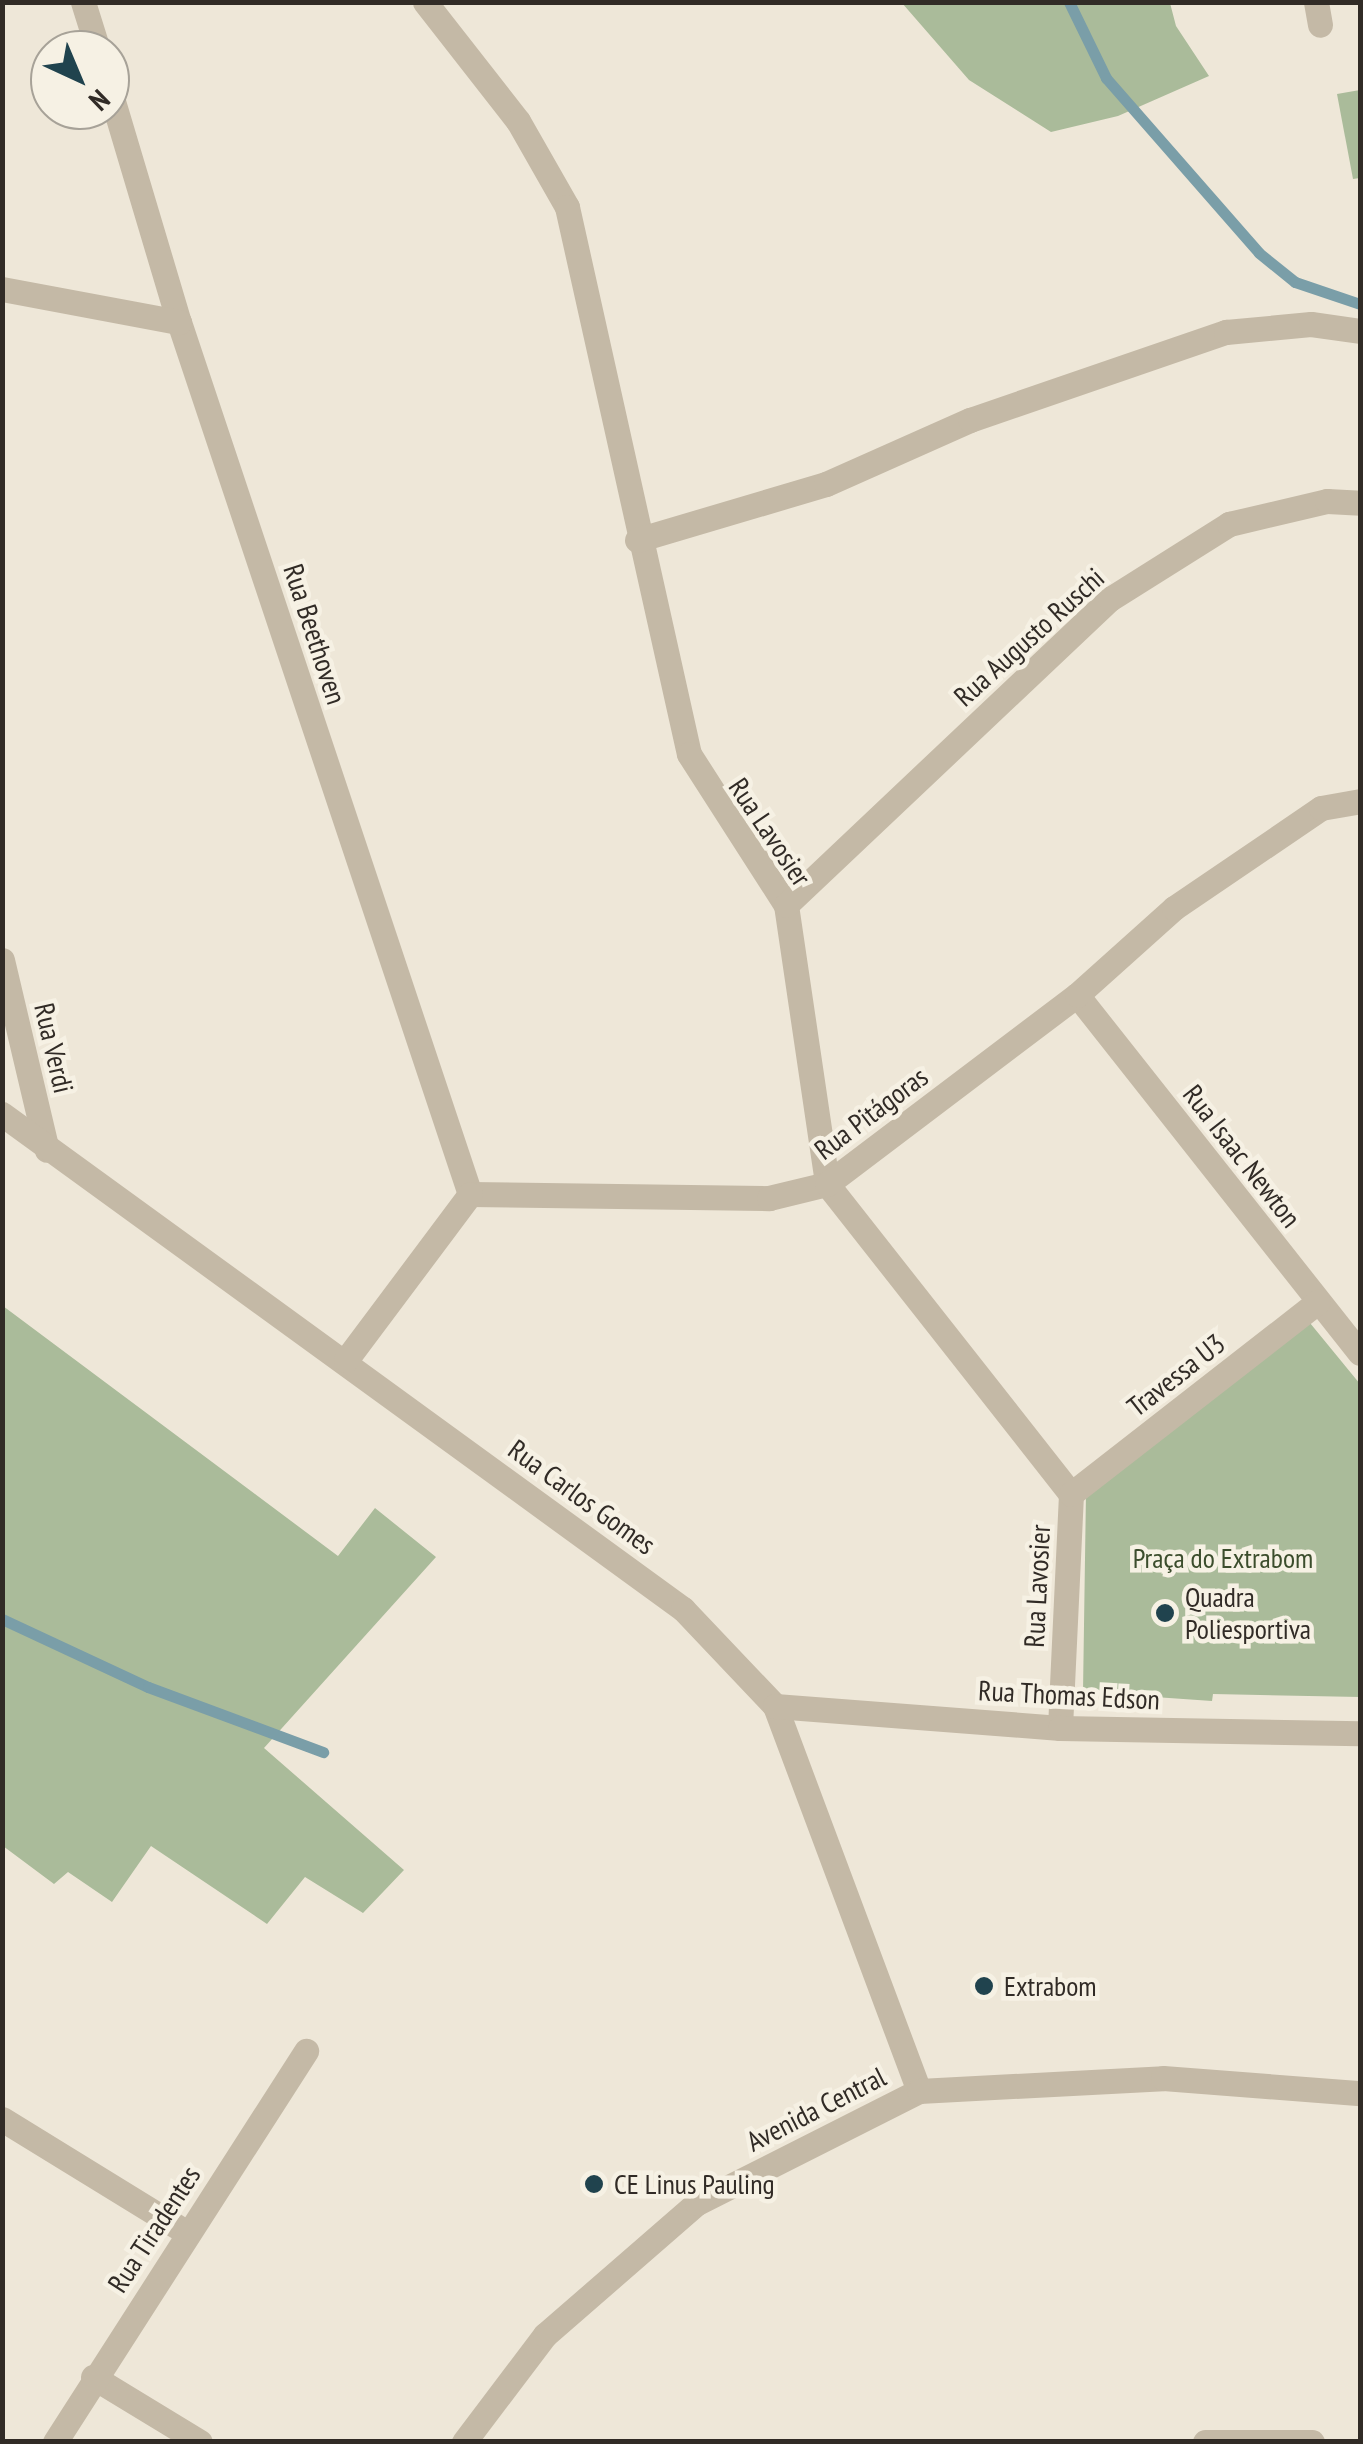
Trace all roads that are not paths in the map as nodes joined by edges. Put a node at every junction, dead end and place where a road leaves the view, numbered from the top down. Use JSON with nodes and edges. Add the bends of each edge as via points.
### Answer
{"nodes":[{"id":1,"x":83,"y":2,"type":"edge"},
{"id":2,"x":424,"y":2,"type":"edge"},
{"id":3,"x":92,"y":30,"type":"edge"},
{"id":4,"x":121,"y":130,"type":"edge"},
{"id":5,"x":2,"y":289,"type":"edge"},
{"id":6,"x":179,"y":322,"type":"junction"},
{"id":7,"x":1360,"y":332,"type":"edge"},
{"id":8,"x":1360,"y":503,"type":"edge"},
{"id":9,"x":636,"y":540,"type":"junction"},
{"id":10,"x":1360,"y":801,"type":"edge"},
{"id":11,"x":786,"y":905,"type":"junction"},
{"id":12,"x":2,"y":960,"type":"edge"},
{"id":13,"x":1078,"y":995,"type":"junction"},
{"id":14,"x":2,"y":1114,"type":"edge"},
{"id":15,"x":47,"y":1150,"type":"junction"},
{"id":16,"x":826,"y":1184,"type":"junction"},
{"id":17,"x":470,"y":1194,"type":"junction"},
{"id":18,"x":1318,"y":1302,"type":"junction"},
{"id":19,"x":1360,"y":1353,"type":"edge"},
{"id":20,"x":346,"y":1360,"type":"junction"},
{"id":21,"x":1071,"y":1494,"type":"junction"},
{"id":22,"x":775,"y":1706,"type":"junction"},
{"id":23,"x":1060,"y":1728,"type":"junction"},
{"id":24,"x":1360,"y":1733,"type":"edge"},
{"id":25,"x":306,"y":2051,"type":"dead end"},
{"id":26,"x":919,"y":2091,"type":"junction"},
{"id":27,"x":1360,"y":2092,"type":"edge"},
{"id":28,"x":2,"y":2119,"type":"edge"},
{"id":29,"x":186,"y":2232,"type":"junction"},
{"id":30,"x":94,"y":2378,"type":"junction"},
{"id":31,"x":55,"y":2442,"type":"edge"},
{"id":32,"x":200,"y":2442,"type":"edge"},
{"id":33,"x":464,"y":2442,"type":"edge"},
{"id":34,"x":1205,"y":2442,"type":"edge"},
{"id":35,"x":1312,"y":2442,"type":"edge"}],
"edges":[{"from":1,"to":3,"type":"street"},
{"from":2,"to":9,"type":"street","name":"Rua Lavosier","via":[[518,121],[567,207]]},
{"from":4,"to":6,"type":"street","name":"Rua Beethoven"},
{"from":5,"to":6,"type":"street"},
{"from":6,"to":17,"type":"street","name":"Rua Beethoven"},
{"from":7,"to":9,"type":"street","via":[[1311,324],[1226,332],[970,420],[826,484]]},
{"from":8,"to":11,"type":"street","name":"Rua Augusto Ruschi","via":[[1327,500],[1229,524],[1110,599]]},
{"from":9,"to":11,"type":"street","name":"Rua Lavosier","via":[[689,754]]},
{"from":10,"to":13,"type":"street","name":"Rua Pitágoras","via":[[1321,808],[1207,886]]},
{"from":11,"to":16,"type":"street","name":"Rua Lavosier"},
{"from":12,"to":15,"type":"street","name":"Rua Verdi"},
{"from":13,"to":16,"type":"street","name":"Rua Pitágoras"},
{"from":13,"to":18,"type":"street","name":"Rua Isaac Newton"},
{"from":14,"to":15,"type":"street","name":"Rua Carlos Gomes"},
{"from":15,"to":20,"type":"street","name":"Rua Carlos Gomes"},
{"from":16,"to":17,"type":"street","name":"Rua Pitágoras","via":[[770,1198]]},
{"from":16,"to":21,"type":"street","name":"Rua Lavosier"},
{"from":17,"to":20,"type":"street"},
{"from":18,"to":19,"type":"street","name":"Rua Isaac Newton"},
{"from":18,"to":21,"type":"street","name":"Travessa U3"},
{"from":20,"to":22,"type":"street","name":"Rua Carlos Gomes","via":[[683,1609]]},
{"from":21,"to":23,"type":"street","name":"Rua Lavosier"},
{"from":22,"to":23,"type":"street","name":"Rua Thomas Edson"},
{"from":22,"to":26,"type":"street","name":"Rua Carlos Gomes"},
{"from":23,"to":24,"type":"street","name":"Rua Thomas Edson"},
{"from":25,"to":29,"type":"street","name":"Rua Tiradentes"},
{"from":26,"to":27,"type":"street","name":"Avenida Central","via":[[1163,2078]]},
{"from":26,"to":33,"type":"street","name":"Avenida Central","via":[[696,2203],[545,2335]]},
{"from":28,"to":29,"type":"street"},
{"from":29,"to":30,"type":"street","name":"Rua Tiradentes"},
{"from":30,"to":31,"type":"street","name":"Rua Tiradentes"},
{"from":30,"to":32,"type":"street"},
{"from":34,"to":35,"type":"street"}]}
